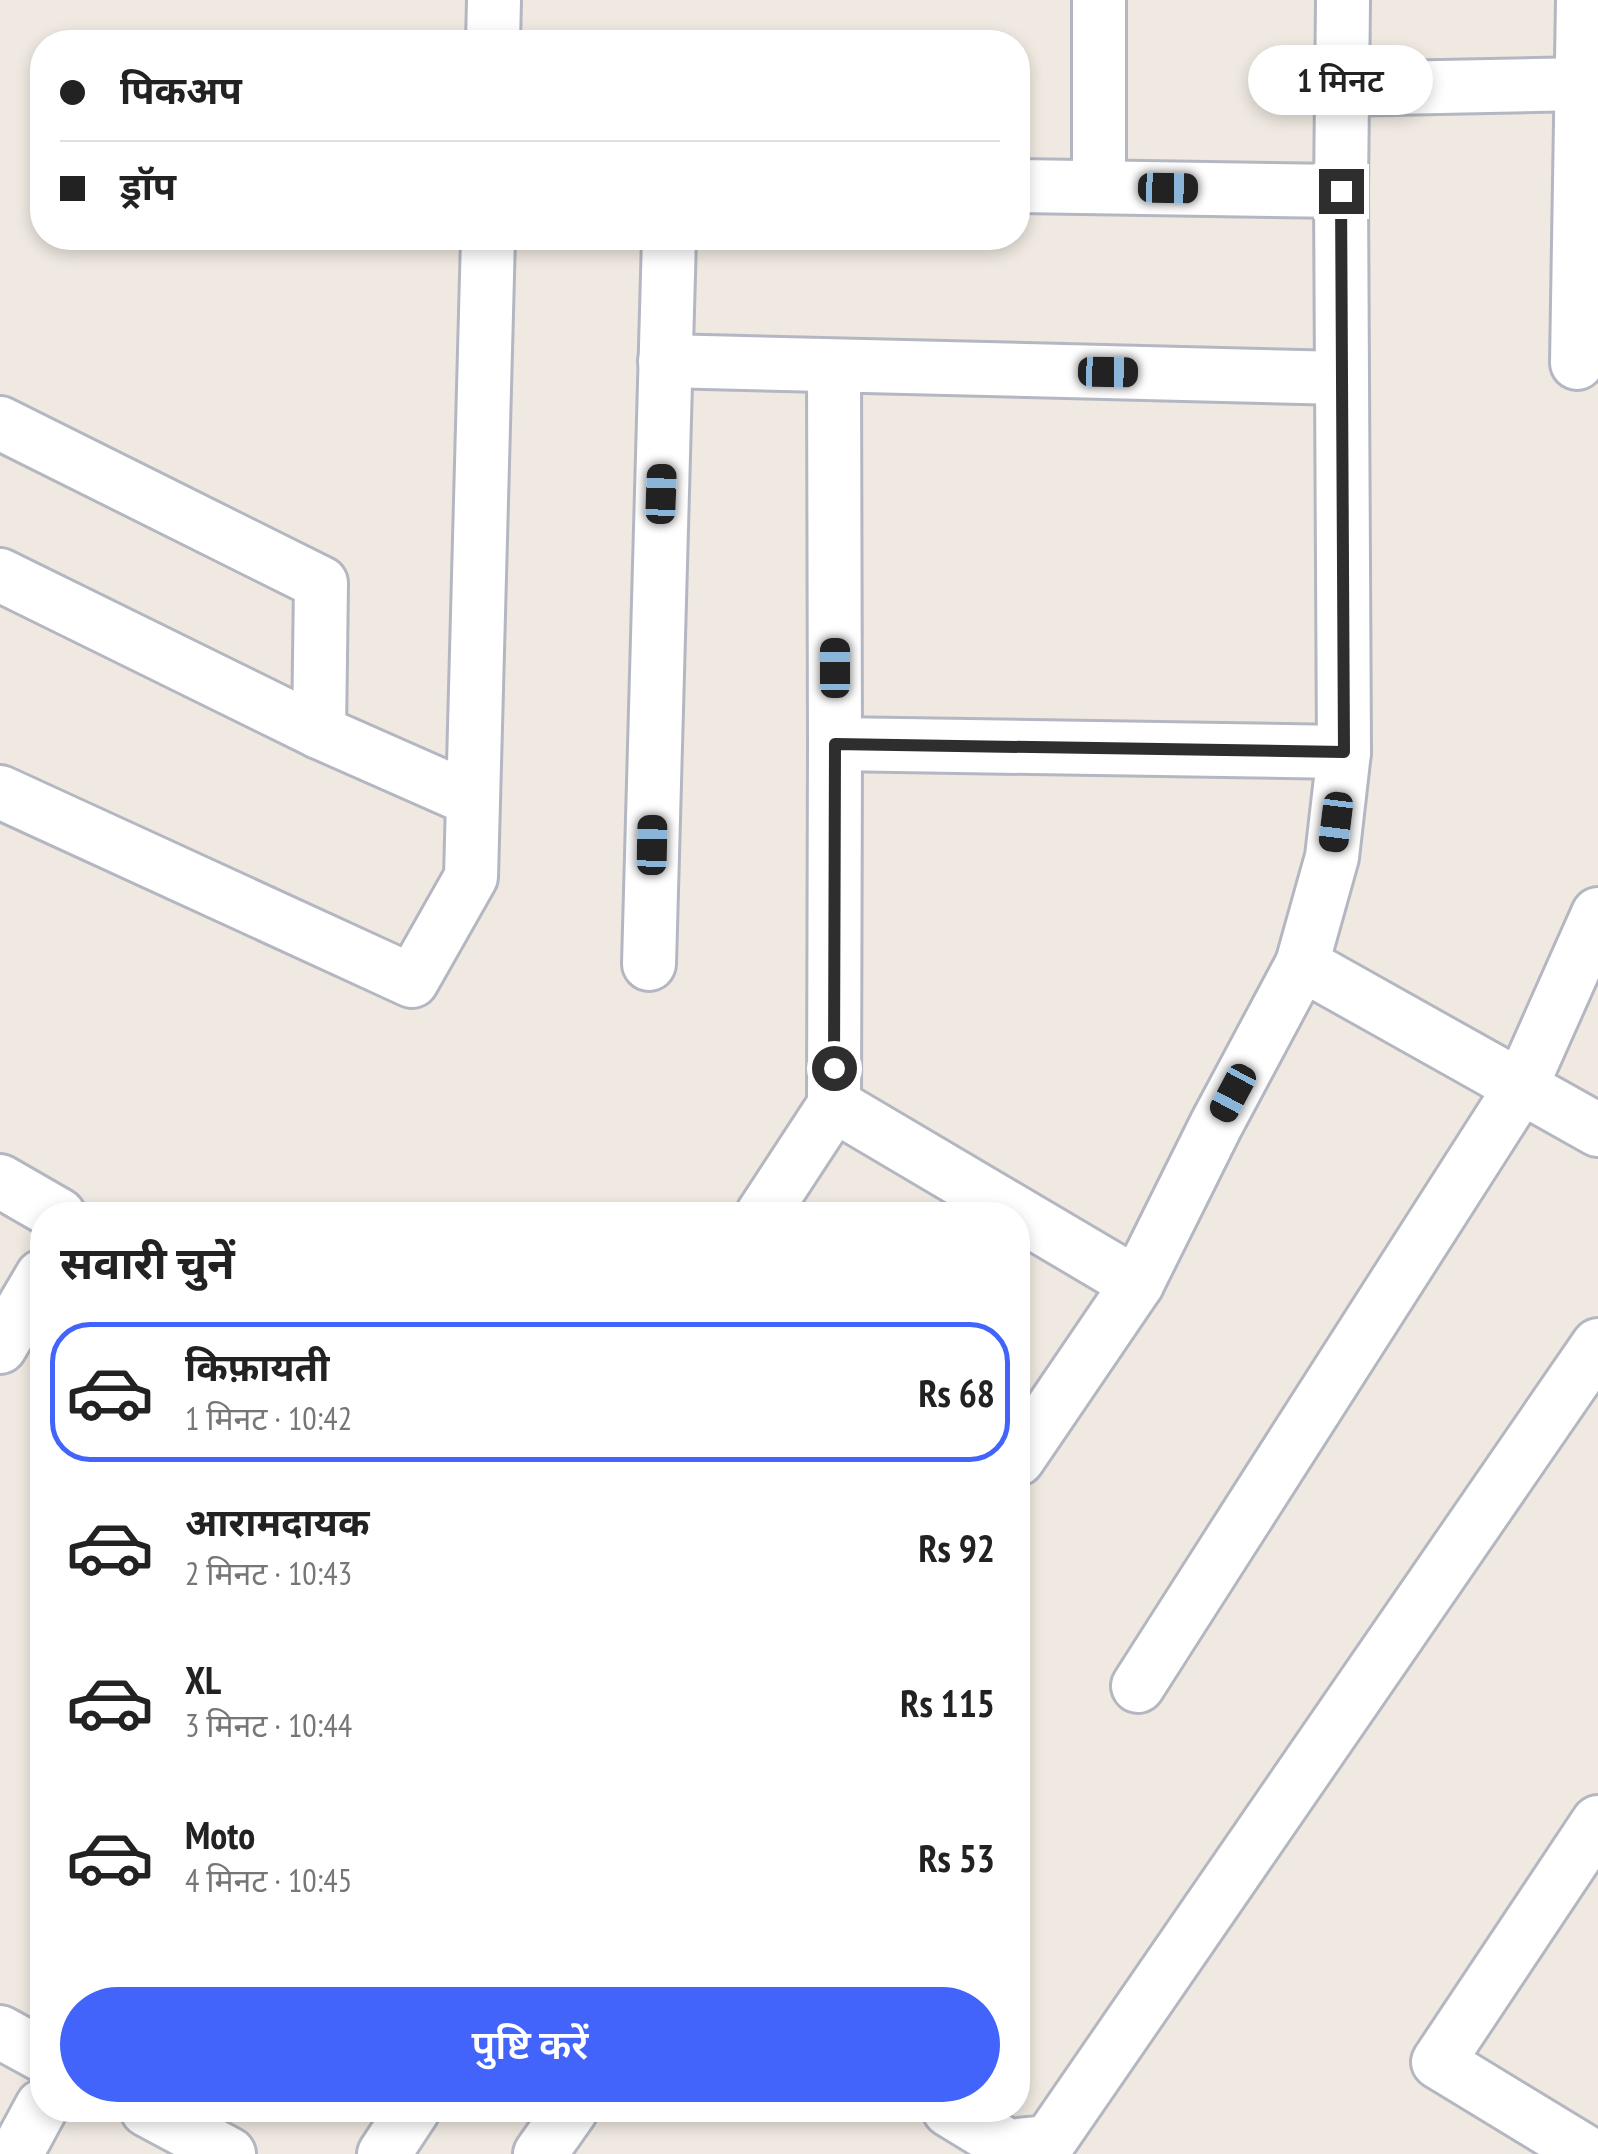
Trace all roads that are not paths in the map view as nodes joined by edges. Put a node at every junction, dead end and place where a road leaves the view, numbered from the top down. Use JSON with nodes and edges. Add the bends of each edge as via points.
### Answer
{"nodes":[{"id":1,"x":494,"y":0,"type":"edge"},
{"id":2,"x":1099,"y":0,"type":"edge"},
{"id":3,"x":1343,"y":0,"type":"edge"},
{"id":4,"x":1583,"y":0,"type":"edge"},
{"id":5,"x":493,"y":30,"type":"edge"},
{"id":6,"x":1582,"y":84,"type":"junction"},
{"id":7,"x":1342,"y":90,"type":"junction"},
{"id":8,"x":1030,"y":186,"type":"edge"},
{"id":9,"x":1099,"y":187,"type":"junction"},
{"id":10,"x":1341,"y":191,"type":"junction"},
{"id":11,"x":1589,"y":236,"type":"edge"},
{"id":12,"x":488,"y":250,"type":"edge"},
{"id":13,"x":668,"y":250,"type":"edge"},
{"id":14,"x":665,"y":361,"type":"junction"},
{"id":15,"x":1577,"y":364,"type":"dead end"},
{"id":16,"x":834,"y":366,"type":"junction"},
{"id":17,"x":1342,"y":378,"type":"junction"},
{"id":18,"x":0,"y":424,"type":"edge"},
{"id":19,"x":0,"y":575,"type":"edge"},
{"id":20,"x":319,"y":732,"type":"junction"},
{"id":21,"x":835,"y":744,"type":"junction"},
{"id":22,"x":1344,"y":752,"type":"junction"},
{"id":23,"x":0,"y":792,"type":"edge"},
{"id":24,"x":473,"y":800,"type":"junction"},
{"id":25,"x":1598,"y":914,"type":"edge"},
{"id":26,"x":649,"y":964,"type":"dead end"},
{"id":27,"x":1302,"y":964,"type":"junction"},
{"id":28,"x":1521,"y":1086,"type":"junction"},
{"id":29,"x":834,"y":1105,"type":"junction"},
{"id":30,"x":1598,"y":1130,"type":"edge"},
{"id":31,"x":0,"y":1181,"type":"edge"},
{"id":32,"x":36,"y":1202,"type":"edge"},
{"id":33,"x":771,"y":1202,"type":"edge"},
{"id":34,"x":998,"y":1202,"type":"edge"},
{"id":35,"x":1030,"y":1221,"type":"edge"},
{"id":36,"x":1137,"y":1284,"type":"junction"},
{"id":37,"x":30,"y":1296,"type":"edge"},
{"id":38,"x":1598,"y":1345,"type":"edge"},
{"id":39,"x":0,"y":1346,"type":"edge"},
{"id":40,"x":1030,"y":1441,"type":"edge"},
{"id":41,"x":1138,"y":1686,"type":"dead end"},
{"id":42,"x":1598,"y":1822,"type":"edge"},
{"id":43,"x":0,"y":2032,"type":"edge"},
{"id":44,"x":30,"y":2048,"type":"edge"},
{"id":45,"x":33,"y":2122,"type":"edge"},
{"id":46,"x":183,"y":2122,"type":"edge"},
{"id":47,"x":405,"y":2122,"type":"edge"},
{"id":48,"x":563,"y":2122,"type":"edge"},
{"id":49,"x":969,"y":2122,"type":"edge"},
{"id":50,"x":227,"y":2137,"type":"edge"},
{"id":51,"x":16,"y":2154,"type":"edge"},
{"id":52,"x":384,"y":2154,"type":"edge"},
{"id":53,"x":540,"y":2154,"type":"edge"},
{"id":54,"x":1589,"y":2154,"type":"edge"}],
"edges":[{"from":1,"to":5,"type":"street"},
{"from":2,"to":9,"type":"street"},
{"from":3,"to":7,"type":"street"},
{"from":4,"to":6,"type":"street"},
{"from":6,"to":7,"type":"street"},
{"from":6,"to":11,"type":"street"},
{"from":7,"to":10,"type":"street"},
{"from":8,"to":9,"type":"street"},
{"from":9,"to":10,"type":"street"},
{"from":10,"to":17,"type":"street"},
{"from":11,"to":15,"type":"street"},
{"from":12,"to":24,"type":"street"},
{"from":13,"to":14,"type":"street"},
{"from":14,"to":16,"type":"street"},
{"from":14,"to":26,"type":"street"},
{"from":16,"to":17,"type":"street"},
{"from":16,"to":21,"type":"street"},
{"from":17,"to":22,"type":"street"},
{"from":18,"to":20,"type":"street","via":[[320,583]]},
{"from":19,"to":20,"type":"street"},
{"from":20,"to":24,"type":"street"},
{"from":21,"to":22,"type":"street"},
{"from":21,"to":29,"type":"street"},
{"from":22,"to":27,"type":"street","via":[[1332,856]]},
{"from":23,"to":24,"type":"street","via":[[412,981],[471,877]]},
{"from":25,"to":28,"type":"street"},
{"from":27,"to":28,"type":"street"},
{"from":27,"to":36,"type":"street"},
{"from":28,"to":30,"type":"street"},
{"from":28,"to":41,"type":"street"},
{"from":29,"to":33,"type":"street"},
{"from":29,"to":34,"type":"street"},
{"from":31,"to":32,"type":"street"},
{"from":35,"to":36,"type":"street"},
{"from":36,"to":40,"type":"street"},
{"from":37,"to":39,"type":"street"},
{"from":38,"to":49,"type":"street","via":[[1049,2142],[1008,2146]]},
{"from":42,"to":54,"type":"street","via":[[1438,2062]]},
{"from":43,"to":44,"type":"street"},
{"from":45,"to":51,"type":"street"},
{"from":46,"to":50,"type":"street"},
{"from":47,"to":52,"type":"street"},
{"from":48,"to":53,"type":"street"}]}
